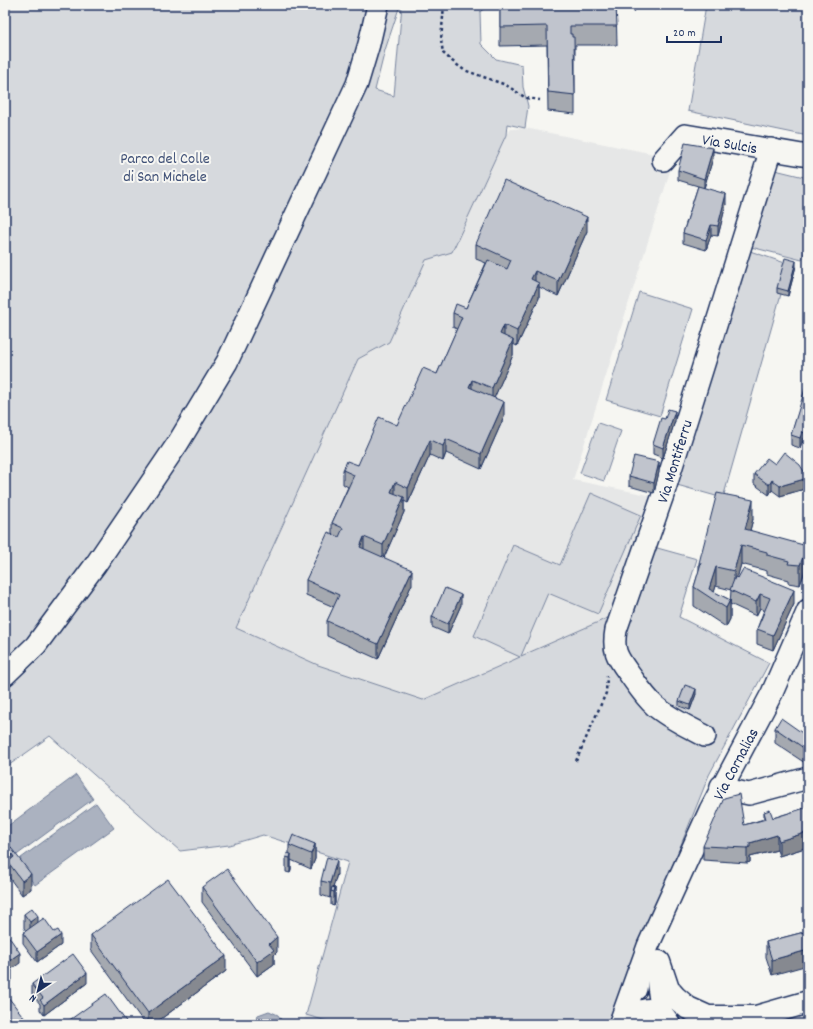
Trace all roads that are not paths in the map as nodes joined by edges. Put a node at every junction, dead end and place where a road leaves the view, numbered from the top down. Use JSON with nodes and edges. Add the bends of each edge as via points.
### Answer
{"nodes":[{"id":1,"x":378,"y":5,"type":"edge"},
{"id":2,"x":771,"y":149,"type":"junction"},
{"id":3,"x":808,"y":156,"type":"edge"},
{"id":4,"x":663,"y":160,"type":"dead end"},
{"id":5,"x":808,"y":610,"type":"edge"},
{"id":6,"x":5,"y":675,"type":"edge"},
{"id":7,"x":706,"y":736,"type":"dead end"},
{"id":8,"x":808,"y":778,"type":"edge"},
{"id":9,"x":721,"y":786,"type":"junction"},
{"id":10,"x":663,"y":916,"type":"junction"},
{"id":11,"x":659,"y":962,"type":"junction"},
{"id":12,"x":639,"y":971,"type":"joint"},
{"id":13,"x":808,"y":1002,"type":"edge"},
{"id":14,"x":670,"y":1020,"type":"edge"},
{"id":15,"x":751,"y":1020,"type":"edge"},
{"id":16,"x":627,"y":1022,"type":"edge"}],
"edges":[{"from":1,"to":6,"type":"street","via":[[357,84],[227,362],[178,443],[96,564],[36,645]]},
{"from":2,"to":3,"type":"street","name":"Via Sulcis"},
{"from":2,"to":4,"type":"street","name":"Via Sulcis","via":[[685,135]]},
{"from":2,"to":7,"type":"street","name":"Via Montiferru","via":[[661,502],[614,642],[620,660],[644,695],[678,722]]},
{"from":5,"to":9,"type":"street","name":"Via Cornalias","via":[[772,693]]},
{"from":8,"to":9,"type":"street","via":[[749,794]]},
{"from":9,"to":10,"type":"street","name":"Via Cornalias"},
{"from":10,"to":11,"type":"street","name":"Via Cornalias"},
{"from":10,"to":12,"type":"street","name":"Via Cornalias"},
{"from":11,"to":14,"type":"street","name":"Via Cornalias","via":[[658,986]]},
{"from":11,"to":15,"type":"street","via":[[668,989],[688,1008],[708,1017]]},
{"from":12,"to":16,"type":"street"},
{"from":13,"to":15,"type":"street"},
{"from":14,"to":16,"type":"street","via":[[656,1011],[649,1010],[636,1014]]}]}
